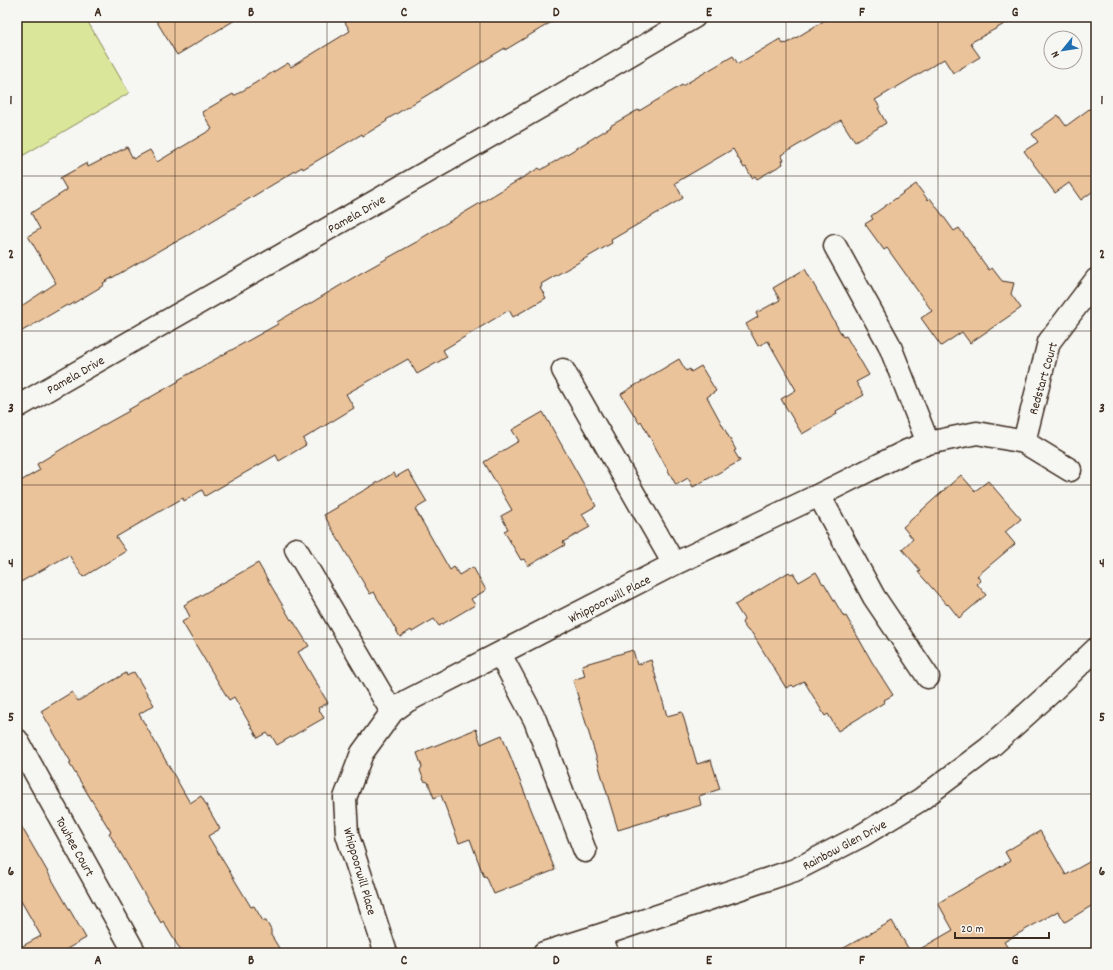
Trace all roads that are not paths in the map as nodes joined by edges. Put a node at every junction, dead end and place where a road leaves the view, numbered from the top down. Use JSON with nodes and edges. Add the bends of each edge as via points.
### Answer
{"nodes":[{"id":1,"x":694,"y":17,"type":"edge"},
{"id":2,"x":835,"y":246,"type":"dead end"},
{"id":3,"x":1096,"y":280,"type":"edge"},
{"id":4,"x":564,"y":370,"type":"dead end"},
{"id":5,"x":17,"y":407,"type":"edge"},
{"id":6,"x":1024,"y":442,"type":"junction"},
{"id":7,"x":928,"y":443,"type":"junction"},
{"id":8,"x":1070,"y":470,"type":"dead end"},
{"id":9,"x":819,"y":495,"type":"junction"},
{"id":10,"x":296,"y":549,"type":"dead end"},
{"id":11,"x":674,"y":564,"type":"junction"},
{"id":12,"x":1096,"y":649,"type":"edge"},
{"id":13,"x":500,"y":654,"type":"junction"},
{"id":14,"x":928,"y":677,"type":"dead end"},
{"id":15,"x":392,"y":712,"type":"junction"},
{"id":16,"x":17,"y":740,"type":"edge"},
{"id":17,"x":585,"y":851,"type":"dead end"},
{"id":18,"x":604,"y":944,"type":"edge"},
{"id":19,"x":135,"y":953,"type":"edge"},
{"id":20,"x":386,"y":953,"type":"edge"},
{"id":21,"x":544,"y":953,"type":"edge"}],
"edges":[{"from":1,"to":5,"type":"street","name":"Pamela Drive"},
{"from":2,"to":7,"type":"street","via":[[889,344]]},
{"from":3,"to":6,"type":"street","name":"Redstart Court","via":[[1049,342]]},
{"from":4,"to":11,"type":"street"},
{"from":6,"to":7,"type":"street","name":"Whippoorwill Place","via":[[977,433]]},
{"from":6,"to":8,"type":"street","name":"Whippoorwill Place"},
{"from":7,"to":9,"type":"street","name":"Whippoorwill Place"},
{"from":9,"to":11,"type":"street","name":"Whippoorwill Place"},
{"from":9,"to":14,"type":"street","via":[[874,597]]},
{"from":10,"to":15,"type":"street"},
{"from":11,"to":13,"type":"street","name":"Whippoorwill Place"},
{"from":12,"to":18,"type":"street","name":"Rainbow Glen Drive","via":[[990,748],[920,800],[862,836],[795,870]]},
{"from":13,"to":15,"type":"street","name":"Whippoorwill Place","via":[[407,701]]},
{"from":13,"to":17,"type":"street","via":[[535,720]]},
{"from":15,"to":20,"type":"street","name":"Whippoorwill Place","via":[[362,753],[345,798],[347,834]]},
{"from":16,"to":19,"type":"street","name":"Towhee Court"},
{"from":18,"to":21,"type":"street","name":"Rainbow Glen Drive"}]}
